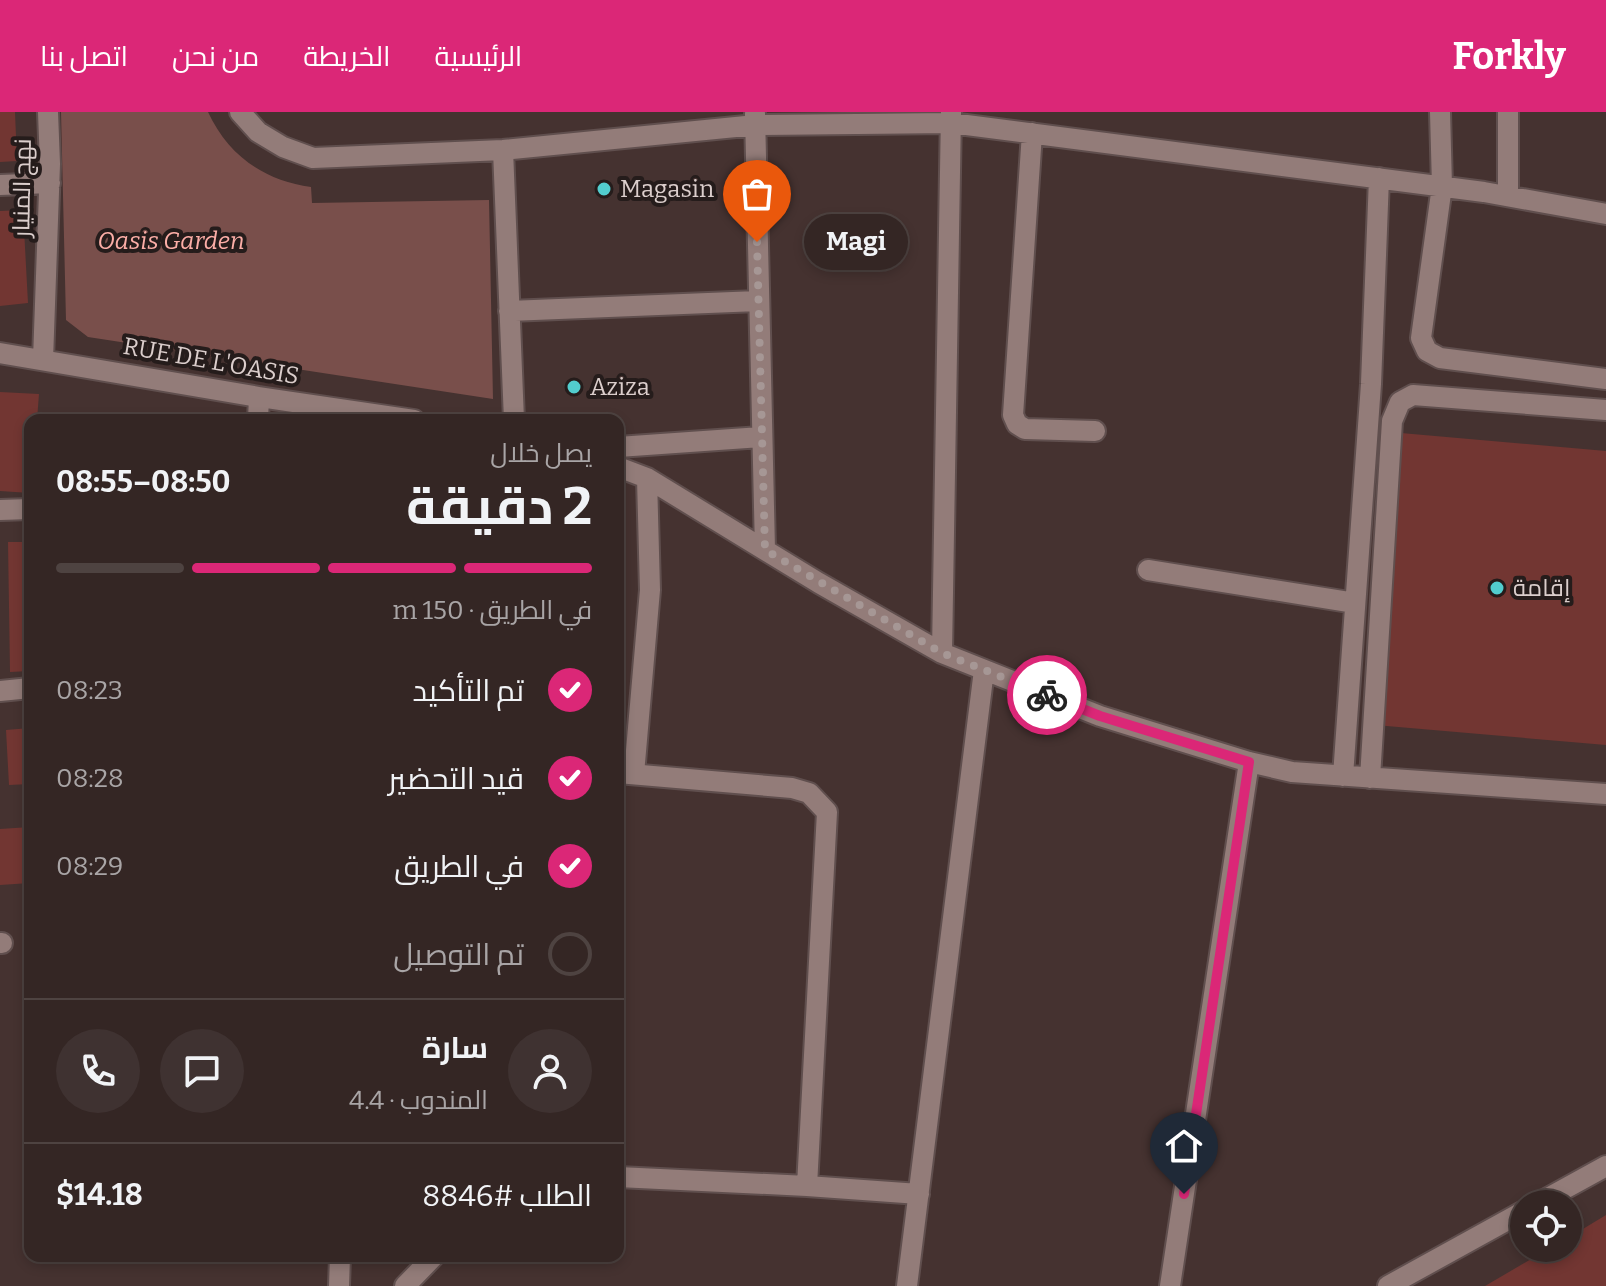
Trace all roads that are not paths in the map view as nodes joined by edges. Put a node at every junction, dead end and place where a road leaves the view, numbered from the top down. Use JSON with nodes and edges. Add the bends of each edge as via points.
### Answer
{"nodes":[{"id":1,"x":48,"y":112,"type":"edge"},
{"id":2,"x":240,"y":112,"type":"edge"},
{"id":3,"x":1440,"y":112,"type":"edge"},
{"id":4,"x":1508,"y":112,"type":"edge"},
{"id":5,"x":951,"y":117,"type":"edge"},
{"id":6,"x":755,"y":119,"type":"edge"},
{"id":7,"x":1032,"y":133,"type":"junction"},
{"id":8,"x":503,"y":150,"type":"junction"},
{"id":9,"x":1379,"y":178,"type":"junction"},
{"id":10,"x":50,"y":183,"type":"junction"},
{"id":11,"x":0,"y":185,"type":"edge"},
{"id":12,"x":1442,"y":186,"type":"junction"},
{"id":13,"x":1508,"y":196,"type":"junction"},
{"id":14,"x":1606,"y":214,"type":"edge"},
{"id":15,"x":758,"y":301,"type":"junction"},
{"id":16,"x":509,"y":311,"type":"junction"},
{"id":17,"x":0,"y":353,"type":"edge"},
{"id":18,"x":43,"y":360,"type":"junction"},
{"id":19,"x":1606,"y":379,"type":"edge"},
{"id":20,"x":259,"y":397,"type":"junction"},
{"id":21,"x":1606,"y":410,"type":"edge"},
{"id":22,"x":258,"y":414,"type":"edge"},
{"id":23,"x":374,"y":414,"type":"edge"},
{"id":24,"x":514,"y":414,"type":"edge"},
{"id":25,"x":1095,"y":431,"type":"dead end"},
{"id":26,"x":761,"y":437,"type":"junction"},
{"id":27,"x":624,"y":447,"type":"edge"},
{"id":28,"x":624,"y":469,"type":"edge"},
{"id":29,"x":647,"y":478,"type":"junction"},
{"id":30,"x":24,"y":509,"type":"edge"},
{"id":31,"x":0,"y":510,"type":"edge"},
{"id":32,"x":765,"y":550,"type":"junction"},
{"id":33,"x":1148,"y":570,"type":"dead end"},
{"id":34,"x":1355,"y":603,"type":"junction"},
{"id":35,"x":942,"y":653,"type":"junction"},
{"id":36,"x":984,"y":670,"type":"junction"},
{"id":37,"x":24,"y":689,"type":"edge"},
{"id":38,"x":0,"y":691,"type":"edge"},
{"id":39,"x":1249,"y":762,"type":"junction"},
{"id":40,"x":626,"y":773,"type":"edge"},
{"id":41,"x":1343,"y":776,"type":"junction"},
{"id":42,"x":1370,"y":778,"type":"junction"},
{"id":43,"x":1606,"y":794,"type":"edge"},
{"id":44,"x":1606,"y":1166,"type":"edge"},
{"id":45,"x":624,"y":1177,"type":"edge"},
{"id":46,"x":807,"y":1186,"type":"junction"},
{"id":47,"x":1562,"y":1190,"type":"edge"},
{"id":48,"x":919,"y":1194,"type":"junction"},
{"id":49,"x":1510,"y":1219,"type":"edge"},
{"id":50,"x":340,"y":1262,"type":"edge"},
{"id":51,"x":428,"y":1262,"type":"edge"},
{"id":52,"x":339,"y":1286,"type":"edge"},
{"id":53,"x":405,"y":1286,"type":"edge"},
{"id":54,"x":907,"y":1286,"type":"edge"},
{"id":55,"x":1170,"y":1286,"type":"edge"},
{"id":56,"x":1388,"y":1286,"type":"edge"}],
"edges":[{"from":1,"to":10,"type":"street","name":"نهج المنيار"},
{"from":2,"to":8,"type":"street","via":[[258,132],[313,158]]},
{"from":3,"to":12,"type":"street"},
{"from":4,"to":13,"type":"street"},
{"from":5,"to":6,"type":"street"},
{"from":5,"to":7,"type":"street"},
{"from":5,"to":35,"type":"street"},
{"from":6,"to":8,"type":"street"},
{"from":6,"to":15,"type":"street"},
{"from":7,"to":9,"type":"street"},
{"from":7,"to":25,"type":"street","via":[[1013,415],[1025,429]]},
{"from":8,"to":16,"type":"street"},
{"from":9,"to":12,"type":"street"},
{"from":9,"to":34,"type":"street"},
{"from":10,"to":11,"type":"street"},
{"from":10,"to":18,"type":"street","name":"نهج المنيار"},
{"from":12,"to":13,"type":"street"},
{"from":12,"to":19,"type":"street","via":[[1421,338],[1427,351],[1440,358]]},
{"from":13,"to":14,"type":"street"},
{"from":15,"to":16,"type":"street"},
{"from":15,"to":26,"type":"street"},
{"from":16,"to":24,"type":"street"},
{"from":17,"to":18,"type":"street","name":"RUE DE L'OASIS"},
{"from":18,"to":20,"type":"street","name":"RUE DE L'OASIS"},
{"from":20,"to":22,"type":"street"},
{"from":20,"to":23,"type":"street","name":"RUE DE L'OASIS"},
{"from":21,"to":42,"type":"street","via":[[1413,395],[1400,402],[1392,421]]},
{"from":26,"to":27,"type":"street"},
{"from":26,"to":32,"type":"street"},
{"from":28,"to":29,"type":"street"},
{"from":29,"to":32,"type":"street"},
{"from":29,"to":40,"type":"street","via":[[650,590]]},
{"from":30,"to":31,"type":"street"},
{"from":32,"to":35,"type":"street"},
{"from":33,"to":34,"type":"street"},
{"from":34,"to":41,"type":"street"},
{"from":35,"to":36,"type":"street"},
{"from":36,"to":39,"type":"street","via":[[1100,716]]},
{"from":36,"to":48,"type":"street"},
{"from":37,"to":38,"type":"street"},
{"from":39,"to":41,"type":"street"},
{"from":39,"to":55,"type":"street"},
{"from":40,"to":46,"type":"street","via":[[792,788],[809,793],[827,812]]},
{"from":41,"to":42,"type":"street"},
{"from":42,"to":43,"type":"street"},
{"from":44,"to":47,"type":"street"},
{"from":45,"to":46,"type":"street"},
{"from":46,"to":48,"type":"street"},
{"from":48,"to":54,"type":"street"},
{"from":49,"to":56,"type":"street"},
{"from":50,"to":52,"type":"street"},
{"from":51,"to":53,"type":"street"}]}
